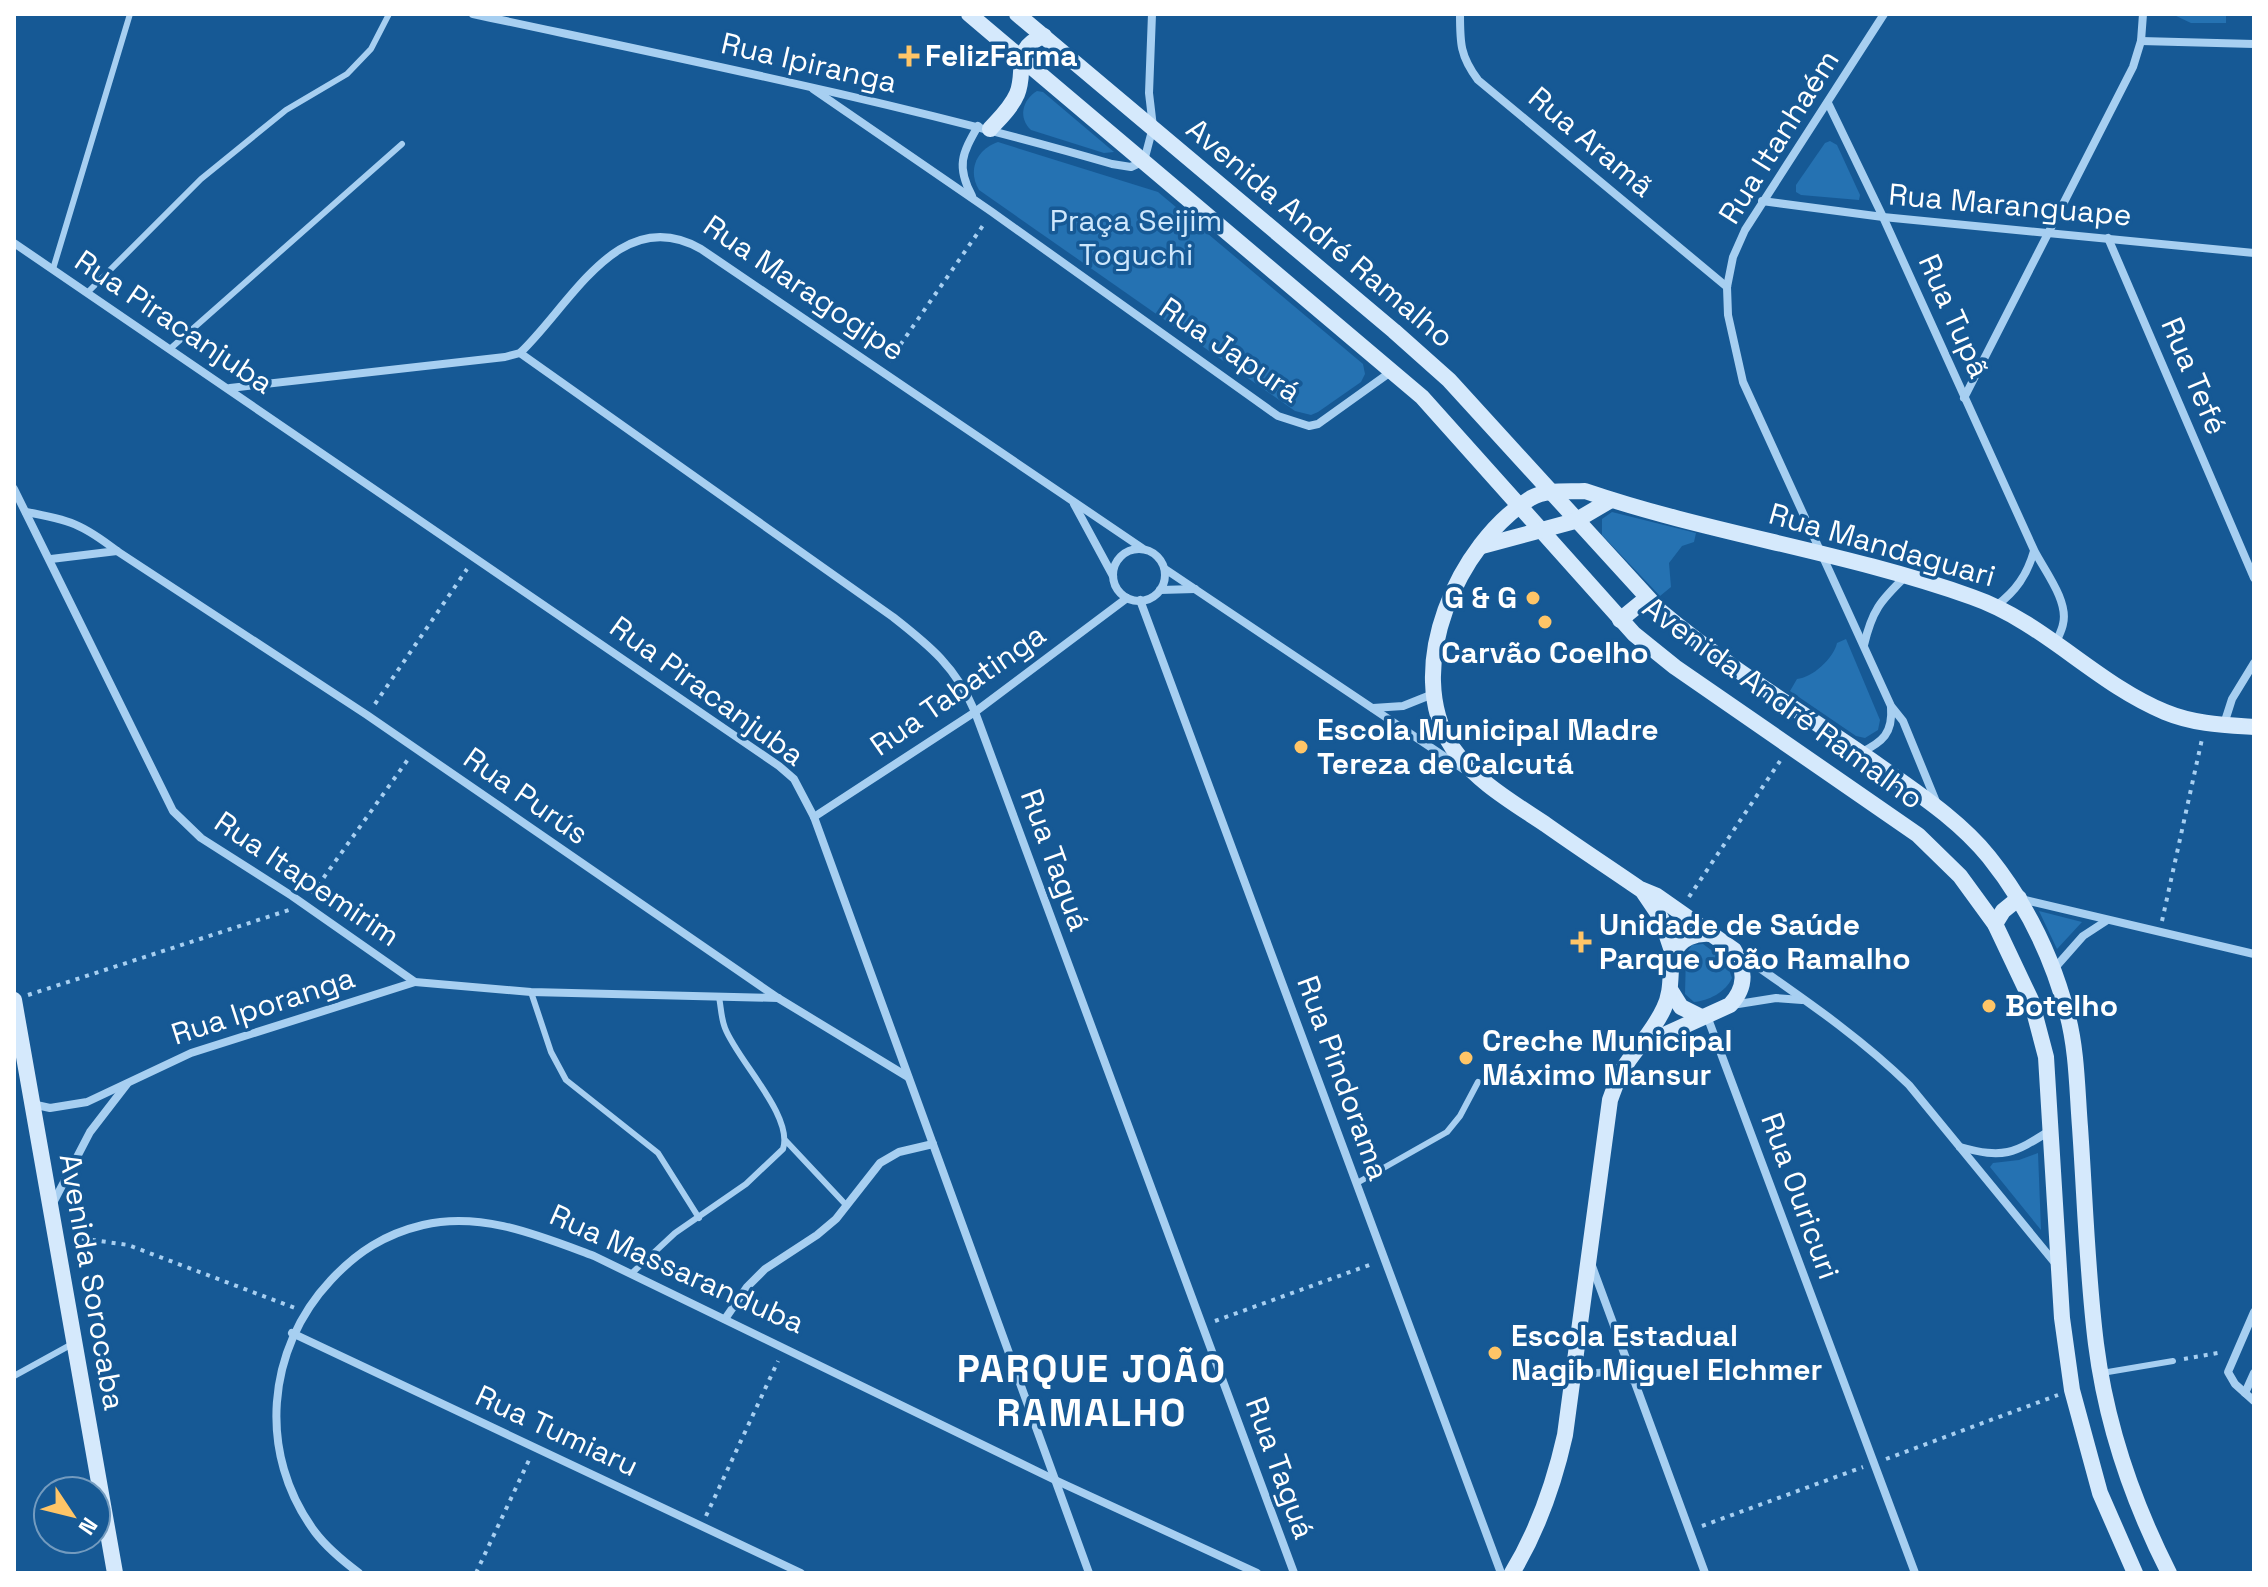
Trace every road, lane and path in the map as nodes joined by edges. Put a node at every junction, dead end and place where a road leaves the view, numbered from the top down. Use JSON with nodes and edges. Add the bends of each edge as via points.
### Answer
{"nodes":[{"id":1,"x":130,"y":14,"type":"edge"},
{"id":2,"x":389,"y":14,"type":"edge"},
{"id":3,"x":473,"y":14,"type":"edge"},
{"id":4,"x":969,"y":14,"type":"edge"},
{"id":5,"x":1017,"y":14,"type":"edge"},
{"id":6,"x":1152,"y":14,"type":"edge"},
{"id":7,"x":1460,"y":14,"type":"edge"},
{"id":8,"x":1884,"y":14,"type":"edge"},
{"id":9,"x":2143,"y":14,"type":"edge"},
{"id":10,"x":1044,"y":36,"type":"junction"},
{"id":11,"x":2141,"y":41,"type":"junction"},
{"id":12,"x":2254,"y":44,"type":"edge"},
{"id":13,"x":1021,"y":57,"type":"junction"},
{"id":14,"x":809,"y":86,"type":"junction"},
{"id":15,"x":1828,"y":103,"type":"junction"},
{"id":16,"x":984,"y":127,"type":"junction"},
{"id":17,"x":1153,"y":127,"type":"junction"},
{"id":18,"x":402,"y":144,"type":"dead end"},
{"id":19,"x":1144,"y":161,"type":"junction"},
{"id":20,"x":974,"y":200,"type":"junction"},
{"id":21,"x":1762,"y":201,"type":"junction"},
{"id":22,"x":992,"y":212,"type":"junction"},
{"id":23,"x":1883,"y":217,"type":"junction"},
{"id":24,"x":2049,"y":232,"type":"junction"},
{"id":25,"x":2108,"y":238,"type":"junction"},
{"id":26,"x":14,"y":243,"type":"edge"},
{"id":27,"x":2254,"y":253,"type":"edge"},
{"id":28,"x":53,"y":269,"type":"junction"},
{"id":29,"x":1727,"y":287,"type":"junction"},
{"id":30,"x":88,"y":292,"type":"junction"},
{"id":31,"x":171,"y":348,"type":"junction"},
{"id":32,"x":520,"y":353,"type":"junction"},
{"id":33,"x":1392,"y":371,"type":"junction"},
{"id":34,"x":882,"y":372,"type":"junction"},
{"id":35,"x":229,"y":388,"type":"junction"},
{"id":36,"x":1964,"y":398,"type":"junction"},
{"id":37,"x":14,"y":489,"type":"edge"},
{"id":38,"x":1550,"y":492,"type":"junction"},
{"id":39,"x":1611,"y":500,"type":"junction"},
{"id":40,"x":1073,"y":503,"type":"junction"},
{"id":41,"x":1520,"y":507,"type":"junction"},
{"id":42,"x":26,"y":512,"type":"junction"},
{"id":43,"x":1575,"y":521,"type":"junction"},
{"id":44,"x":1538,"y":529,"type":"junction"},
{"id":45,"x":1480,"y":546,"type":"junction"},
{"id":46,"x":1142,"y":548,"type":"junction"},
{"id":47,"x":2034,"y":550,"type":"junction"},
{"id":48,"x":117,"y":551,"type":"junction"},
{"id":49,"x":1820,"y":553,"type":"junction"},
{"id":50,"x":475,"y":557,"type":"junction"},
{"id":51,"x":51,"y":559,"type":"junction"},
{"id":52,"x":1165,"y":569,"type":"junction"},
{"id":53,"x":1113,"y":576,"type":"junction"},
{"id":54,"x":1906,"y":576,"type":"junction"},
{"id":55,"x":2254,"y":578,"type":"edge"},
{"id":56,"x":1197,"y":589,"type":"junction"},
{"id":57,"x":1160,"y":590,"type":"junction"},
{"id":58,"x":1127,"y":598,"type":"junction"},
{"id":59,"x":1647,"y":598,"type":"junction"},
{"id":60,"x":1140,"y":600,"type":"junction"},
{"id":61,"x":1996,"y":606,"type":"junction"},
{"id":62,"x":1620,"y":620,"type":"junction"},
{"id":63,"x":2056,"y":643,"type":"junction"},
{"id":64,"x":1863,"y":646,"type":"junction"},
{"id":65,"x":2254,"y":663,"type":"edge"},
{"id":66,"x":1433,"y":694,"type":"junction"},
{"id":67,"x":1891,"y":706,"type":"junction"},
{"id":68,"x":1372,"y":708,"type":"junction"},
{"id":69,"x":975,"y":712,"type":"junction"},
{"id":70,"x":367,"y":715,"type":"junction"},
{"id":71,"x":2205,"y":724,"type":"junction"},
{"id":72,"x":2224,"y":725,"type":"junction"},
{"id":73,"x":2254,"y":727,"type":"edge"},
{"id":74,"x":1790,"y":746,"type":"junction"},
{"id":75,"x":415,"y":749,"type":"junction"},
{"id":76,"x":1860,"y":753,"type":"junction"},
{"id":77,"x":1489,"y":786,"type":"junction"},
{"id":78,"x":1938,"y":807,"type":"junction"},
{"id":79,"x":814,"y":817,"type":"junction"},
{"id":80,"x":1640,"y":889,"type":"junction"},
{"id":81,"x":2019,"y":898,"type":"junction"},
{"id":82,"x":304,"y":905,"type":"junction"},
{"id":83,"x":1679,"y":912,"type":"junction"},
{"id":84,"x":2106,"y":921,"type":"junction"},
{"id":85,"x":1995,"y":924,"type":"junction"},
{"id":86,"x":2159,"y":931,"type":"junction"},
{"id":87,"x":1710,"y":934,"type":"junction"},
{"id":88,"x":1734,"y":950,"type":"junction"},
{"id":89,"x":1673,"y":954,"type":"junction"},
{"id":90,"x":2254,"y":954,"type":"edge"},
{"id":91,"x":2019,"y":970,"type":"junction"},
{"id":92,"x":2053,"y":970,"type":"junction"},
{"id":93,"x":415,"y":982,"type":"junction"},
{"id":94,"x":1671,"y":991,"type":"junction"},
{"id":95,"x":531,"y":992,"type":"junction"},
{"id":96,"x":719,"y":997,"type":"junction"},
{"id":97,"x":778,"y":998,"type":"junction"},
{"id":98,"x":14,"y":1000,"type":"edge"},
{"id":99,"x":1803,"y":1000,"type":"junction"},
{"id":100,"x":1730,"y":1005,"type":"junction"},
{"id":101,"x":1704,"y":1016,"type":"junction"},
{"id":102,"x":16,"y":1023,"type":"edge"},
{"id":103,"x":1642,"y":1045,"type":"junction"},
{"id":104,"x":909,"y":1077,"type":"junction"},
{"id":105,"x":129,"y":1081,"type":"junction"},
{"id":106,"x":1478,"y":1082,"type":"dead end"},
{"id":107,"x":32,"y":1104,"type":"junction"},
{"id":108,"x":2051,"y":1130,"type":"junction"},
{"id":109,"x":786,"y":1141,"type":"junction"},
{"id":110,"x":933,"y":1144,"type":"junction"},
{"id":111,"x":1959,"y":1147,"type":"junction"},
{"id":112,"x":1357,"y":1183,"type":"junction"},
{"id":113,"x":847,"y":1206,"type":"junction"},
{"id":114,"x":50,"y":1209,"type":"junction"},
{"id":115,"x":699,"y":1218,"type":"junction"},
{"id":116,"x":55,"y":1235,"type":"junction"},
{"id":117,"x":1588,"y":1256,"type":"junction"},
{"id":118,"x":1386,"y":1260,"type":"junction"},
{"id":119,"x":2058,"y":1266,"type":"junction"},
{"id":120,"x":631,"y":1274,"type":"junction"},
{"id":121,"x":305,"y":1311,"type":"junction"},
{"id":122,"x":2254,"y":1312,"type":"edge"},
{"id":123,"x":725,"y":1319,"type":"junction"},
{"id":124,"x":1202,"y":1325,"type":"junction"},
{"id":125,"x":292,"y":1333,"type":"junction"},
{"id":126,"x":74,"y":1343,"type":"junction"},
{"id":127,"x":784,"y":1348,"type":"junction"},
{"id":128,"x":2237,"y":1350,"type":"junction"},
{"id":129,"x":2173,"y":1361,"type":"joint"},
{"id":130,"x":2100,"y":1373,"type":"junction"},
{"id":131,"x":2254,"y":1373,"type":"edge"},
{"id":132,"x":14,"y":1376,"type":"edge"},
{"id":133,"x":1572,"y":1381,"type":"junction"},
{"id":134,"x":1635,"y":1381,"type":"junction"},
{"id":135,"x":2245,"y":1393,"type":"junction"},
{"id":136,"x":2254,"y":1401,"type":"edge"},
{"id":137,"x":535,"y":1447,"type":"junction"},
{"id":138,"x":1055,"y":1480,"type":"junction"},
{"id":139,"x":701,"y":1526,"type":"junction"},
{"id":140,"x":115,"y":1573,"type":"edge"},
{"id":141,"x":359,"y":1573,"type":"edge"},
{"id":142,"x":476,"y":1573,"type":"edge"},
{"id":143,"x":801,"y":1573,"type":"edge"},
{"id":144,"x":1089,"y":1573,"type":"edge"},
{"id":145,"x":1257,"y":1573,"type":"edge"},
{"id":146,"x":1294,"y":1573,"type":"edge"},
{"id":147,"x":1501,"y":1573,"type":"edge"},
{"id":148,"x":1512,"y":1573,"type":"edge"},
{"id":149,"x":1705,"y":1573,"type":"edge"},
{"id":150,"x":1915,"y":1573,"type":"edge"},
{"id":151,"x":2135,"y":1573,"type":"edge"},
{"id":152,"x":2169,"y":1573,"type":"edge"}],
"edges":[{"from":1,"to":28,"type":"lane"},
{"from":2,"to":30,"type":"lane","via":[[371,49],[347,74],[286,110],[201,179]]},
{"from":3,"to":14,"type":"street","name":"Rua Ipiranga"},
{"from":4,"to":13,"type":"main road","name":"Avenida André Ramalho"},
{"from":5,"to":10,"type":"main road","name":"Avenida André Ramalho"},
{"from":6,"to":17,"type":"street"},
{"from":7,"to":29,"type":"street","name":"Rua Aramã","via":[[1460,45],[1478,80]]},
{"from":8,"to":15,"type":"street","name":"Rua Itanhaém"},
{"from":9,"to":11,"type":"street"},
{"from":10,"to":13,"type":"main road"},
{"from":10,"to":17,"type":"main road","name":"Avenida André Ramalho"},
{"from":11,"to":12,"type":"street"},
{"from":11,"to":24,"type":"street","via":[[2133,67]]},
{"from":13,"to":16,"type":"main road","via":[[1016,99]]},
{"from":13,"to":19,"type":"main road","name":"Avenida André Ramalho"},
{"from":14,"to":16,"type":"street","name":"Rua Ipiranga"},
{"from":14,"to":20,"type":"street","name":"Rua Japurá"},
{"from":15,"to":21,"type":"street","name":"Rua Itanhaém"},
{"from":15,"to":23,"type":"street","name":"Rua Tupã"},
{"from":16,"to":19,"type":"street","name":"Rua Ipiranga","via":[[1112,164],[1131,167]]},
{"from":16,"to":20,"type":"street","via":[[964,150],[961,168]]},
{"from":17,"to":19,"type":"street"},
{"from":17,"to":38,"type":"main road","name":"Avenida André Ramalho","via":[[1431,363]]},
{"from":18,"to":31,"type":"lane"},
{"from":19,"to":33,"type":"main road","name":"Avenida André Ramalho"},
{"from":20,"to":22,"type":"street","name":"Rua Japurá"},
{"from":21,"to":23,"type":"street","name":"Rua Maranguape"},
{"from":21,"to":29,"type":"street","name":"Rua Itanhaém","via":[[1733,257]]},
{"from":22,"to":33,"type":"street","name":"Rua Japurá","via":[[1278,416],[1318,424]]},
{"from":22,"to":34,"type":"path"},
{"from":23,"to":24,"type":"street","name":"Rua Maranguape"},
{"from":23,"to":36,"type":"street","name":"Rua Tupã"},
{"from":24,"to":25,"type":"street","name":"Rua Maranguape"},
{"from":24,"to":36,"type":"street"},
{"from":25,"to":27,"type":"street","name":"Rua Maranguape"},
{"from":25,"to":55,"type":"street","name":"Rua Tefé"},
{"from":26,"to":28,"type":"street","name":"Rua Piracanjuba"},
{"from":28,"to":30,"type":"street","name":"Rua Piracanjuba"},
{"from":29,"to":49,"type":"street","name":"Rua Itanhaém","via":[[1743,382]]},
{"from":30,"to":31,"type":"street","name":"Rua Piracanjuba"},
{"from":31,"to":35,"type":"street","name":"Rua Piracanjuba"},
{"from":32,"to":34,"type":"street","name":"Rua Maragogipe","via":[[605,258],[643,237],[662,236],[701,249]]},
{"from":32,"to":35,"type":"street"},
{"from":32,"to":69,"type":"street","name":"Rua Taguá","via":[[929,645],[954,672]]},
{"from":33,"to":41,"type":"main road","name":"Avenida André Ramalho","via":[[1451,426]]},
{"from":34,"to":40,"type":"street","name":"Rua Maragogipe"},
{"from":35,"to":50,"type":"street","name":"Rua Piracanjuba"},
{"from":36,"to":47,"type":"street","name":"Rua Tupã"},
{"from":37,"to":42,"type":"street","name":"Rua Itapemirim"},
{"from":38,"to":39,"type":"main road","name":"Rua Mandaguari","via":[[1585,491]]},
{"from":38,"to":41,"type":"main road"},
{"from":38,"to":43,"type":"main road","name":"Avenida André Ramalho"},
{"from":39,"to":43,"type":"main road"},
{"from":39,"to":49,"type":"main road","name":"Rua Mandaguari"},
{"from":40,"to":46,"type":"street","name":"Rua Maragogipe"},
{"from":40,"to":53,"type":"street","name":"Rua Maragogipe"},
{"from":41,"to":44,"type":"main road","name":"Avenida André Ramalho"},
{"from":41,"to":45,"type":"main road"},
{"from":42,"to":48,"type":"street","name":"Rua Purús","via":[[88,528]]},
{"from":42,"to":51,"type":"street","name":"Rua Itapemirim"},
{"from":43,"to":44,"type":"main road"},
{"from":43,"to":59,"type":"main road","name":"Avenida André Ramalho"},
{"from":44,"to":45,"type":"main road"},
{"from":44,"to":62,"type":"main road","name":"Avenida André Ramalho"},
{"from":45,"to":66,"type":"main road","via":[[1452,592],[1442,621]]},
{"from":46,"to":52,"type":"street","via":[[1158,557]]},
{"from":46,"to":53,"type":"street","via":[[1125,552]]},
{"from":47,"to":61,"type":"street","via":[[2021,583]]},
{"from":47,"to":63,"type":"street","name":"Rua Tupã","via":[[2064,610]]},
{"from":48,"to":51,"type":"street"},
{"from":48,"to":70,"type":"street","name":"Rua Purús"},
{"from":49,"to":54,"type":"main road","name":"Rua Mandaguari"},
{"from":49,"to":64,"type":"street","name":"Rua Itanhaém"},
{"from":50,"to":70,"type":"path"},
{"from":50,"to":79,"type":"street","name":"Rua Piracanjuba","via":[[779,766],[794,779]]},
{"from":51,"to":82,"type":"street","name":"Rua Itapemirim","via":[[173,811],[201,838]]},
{"from":52,"to":56,"type":"street"},
{"from":52,"to":57,"type":"street"},
{"from":53,"to":58,"type":"street"},
{"from":54,"to":61,"type":"main road","name":"Rua Mandaguari"},
{"from":54,"to":64,"type":"street","via":[[1878,604]]},
{"from":56,"to":57,"type":"street"},
{"from":56,"to":68,"type":"street"},
{"from":57,"to":60,"type":"street"},
{"from":58,"to":60,"type":"street"},
{"from":58,"to":69,"type":"street","name":"Rua Tabatinga"},
{"from":59,"to":62,"type":"main road"},
{"from":59,"to":76,"type":"main road","name":"Avenida André Ramalho","via":[[1689,634]]},
{"from":60,"to":112,"type":"street","name":"Rua Pindorama"},
{"from":61,"to":63,"type":"main road","name":"Rua Mandaguari"},
{"from":62,"to":74,"type":"main road","name":"Avenida André Ramalho","via":[[1648,647]]},
{"from":63,"to":71,"type":"main road","name":"Rua Mandaguari","via":[[2143,702]]},
{"from":64,"to":67,"type":"street","name":"Rua Itanhaém"},
{"from":65,"to":72,"type":"street","via":[[2232,699]]},
{"from":66,"to":68,"type":"street","via":[[1403,706]]},
{"from":66,"to":77,"type":"main road","via":[[1451,745]]},
{"from":67,"to":76,"type":"street","via":[[1884,740]]},
{"from":67,"to":78,"type":"street","name":"Rua Itanhaém","via":[[1903,721]]},
{"from":68,"to":77,"type":"street"},
{"from":69,"to":79,"type":"street","name":"Rua Tabatinga"},
{"from":69,"to":124,"type":"street","name":"Rua Taguá"},
{"from":70,"to":75,"type":"street","name":"Rua Purús"},
{"from":71,"to":72,"type":"main road","name":"Rua Mandaguari"},
{"from":71,"to":86,"type":"path"},
{"from":72,"to":73,"type":"main road","name":"Rua Mandaguari"},
{"from":74,"to":83,"type":"path"},
{"from":74,"to":85,"type":"main road","name":"Avenida André Ramalho","via":[[1918,835],[1960,876]]},
{"from":75,"to":82,"type":"path"},
{"from":75,"to":97,"type":"street","name":"Rua Purús"},
{"from":76,"to":78,"type":"main road","name":"Avenida André Ramalho"},
{"from":77,"to":80,"type":"main road"},
{"from":78,"to":81,"type":"main road","name":"Avenida André Ramalho","via":[[1988,857]]},
{"from":79,"to":104,"type":"street","name":"Rua Piracanjuba"},
{"from":80,"to":83,"type":"main road"},
{"from":80,"to":89,"type":"main road","via":[[1661,918]]},
{"from":81,"to":84,"type":"street"},
{"from":81,"to":85,"type":"main road"},
{"from":81,"to":92,"type":"main road","name":"Avenida André Ramalho"},
{"from":82,"to":93,"type":"street","name":"Rua Itapemirim"},
{"from":82,"to":98,"type":"path"},
{"from":83,"to":87,"type":"main road"},
{"from":84,"to":86,"type":"street"},
{"from":84,"to":92,"type":"street","via":[[2083,936]]},
{"from":85,"to":91,"type":"main road","name":"Avenida André Ramalho"},
{"from":86,"to":90,"type":"street"},
{"from":87,"to":88,"type":"main road"},
{"from":87,"to":89,"type":"main road","via":[[1692,935]]},
{"from":88,"to":99,"type":"street"},
{"from":88,"to":100,"type":"main road","via":[[1743,982]]},
{"from":89,"to":94,"type":"main road"},
{"from":91,"to":92,"type":"main road"},
{"from":91,"to":108,"type":"main road","name":"Avenida André Ramalho","via":[[2046,1057]]},
{"from":92,"to":130,"type":"main road","name":"Avenida André Ramalho","via":[[2068,1015],[2075,1061]]},
{"from":93,"to":95,"type":"street","name":"Rua Itapemirim"},
{"from":93,"to":105,"type":"street","name":"Rua Iporanga","via":[[191,1053]]},
{"from":94,"to":101,"type":"main road","via":[[1681,1007]]},
{"from":94,"to":103,"type":"main road"},
{"from":95,"to":96,"type":"street","name":"Rua Itapemirim"},
{"from":95,"to":115,"type":"lane","via":[[566,1080],[658,1153]]},
{"from":96,"to":97,"type":"street","name":"Rua Itapemirim"},
{"from":96,"to":109,"type":"lane","via":[[725,1027],[766,1094]]},
{"from":97,"to":104,"type":"street","name":"Rua Purús"},
{"from":98,"to":102,"type":"main road","name":"Avenida Sorocaba"},
{"from":99,"to":100,"type":"street"},
{"from":99,"to":111,"type":"street","via":[[1879,1056]]},
{"from":100,"to":101,"type":"main road"},
{"from":101,"to":103,"type":"main road"},
{"from":101,"to":150,"type":"street","name":"Rua Ouricuri"},
{"from":102,"to":107,"type":"main road","name":"Avenida Sorocaba"},
{"from":103,"to":117,"type":"main road","via":[[1610,1100]]},
{"from":104,"to":110,"type":"street","name":"Rua Piracanjuba"},
{"from":105,"to":107,"type":"street","name":"Rua Iporanga","via":[[66,1107]]},
{"from":105,"to":114,"type":"street","name":"Rua Iporanga","via":[[90,1132]]},
{"from":106,"to":112,"type":"lane","via":[[1447,1132]]},
{"from":107,"to":114,"type":"main road","name":"Avenida Sorocaba"},
{"from":108,"to":111,"type":"street","via":[[2003,1154]]},
{"from":108,"to":119,"type":"main road","name":"Avenida André Ramalho"},
{"from":109,"to":113,"type":"lane"},
{"from":109,"to":115,"type":"lane","via":[[746,1184]]},
{"from":110,"to":113,"type":"street","via":[[891,1155]]},
{"from":110,"to":138,"type":"street","name":"Rua Piracanjuba"},
{"from":111,"to":119,"type":"street"},
{"from":112,"to":118,"type":"street","name":"Rua Pindorama"},
{"from":113,"to":123,"type":"street","via":[[817,1235],[765,1269]]},
{"from":114,"to":116,"type":"main road","name":"Avenida Sorocaba"},
{"from":115,"to":120,"type":"lane"},
{"from":116,"to":121,"type":"path","via":[[128,1245]]},
{"from":116,"to":126,"type":"main road","name":"Avenida Sorocaba"},
{"from":117,"to":133,"type":"main road"},
{"from":117,"to":134,"type":"street"},
{"from":118,"to":124,"type":"path"},
{"from":118,"to":147,"type":"street","name":"Rua Pindorama"},
{"from":119,"to":151,"type":"main road","name":"Avenida André Ramalho","via":[[2066,1354],[2080,1425],[2100,1493]]},
{"from":120,"to":121,"type":"street","name":"Rua Massaranduba","via":[[518,1229],[426,1224],[392,1234],[360,1252]]},
{"from":120,"to":123,"type":"street","name":"Rua Massaranduba"},
{"from":121,"to":125,"type":"street","name":"Rua Massaranduba"},
{"from":122,"to":128,"type":"street"},
{"from":123,"to":127,"type":"street","name":"Rua Massaranduba"},
{"from":124,"to":146,"type":"street","name":"Rua Taguá"},
{"from":125,"to":137,"type":"street","name":"Rua Tumiaru"},
{"from":125,"to":141,"type":"street","name":"Rua Massaranduba","via":[[277,1385],[281,1458],[316,1534]]},
{"from":126,"to":132,"type":"lane"},
{"from":126,"to":140,"type":"main road","name":"Avenida Sorocaba"},
{"from":127,"to":138,"type":"street","name":"Rua Massaranduba"},
{"from":127,"to":139,"type":"path"},
{"from":128,"to":129,"type":"path"},
{"from":128,"to":135,"type":"street","via":[[2228,1372]]},
{"from":129,"to":130,"type":"lane"},
{"from":130,"to":152,"type":"main road","name":"Avenida André Ramalho","via":[[2128,1478]]},
{"from":131,"to":135,"type":"street"},
{"from":133,"to":134,"type":"street","via":[[1595,1372]]},
{"from":133,"to":148,"type":"main road","via":[[1557,1473]]},
{"from":134,"to":149,"type":"street"},
{"from":135,"to":136,"type":"street"},
{"from":137,"to":139,"type":"street","name":"Rua Tumiaru"},
{"from":137,"to":142,"type":"path"},
{"from":138,"to":144,"type":"street","name":"Rua Piracanjuba"},
{"from":138,"to":145,"type":"street","name":"Rua Massaranduba"},
{"from":139,"to":143,"type":"street","name":"Rua Tumiaru"}]}
